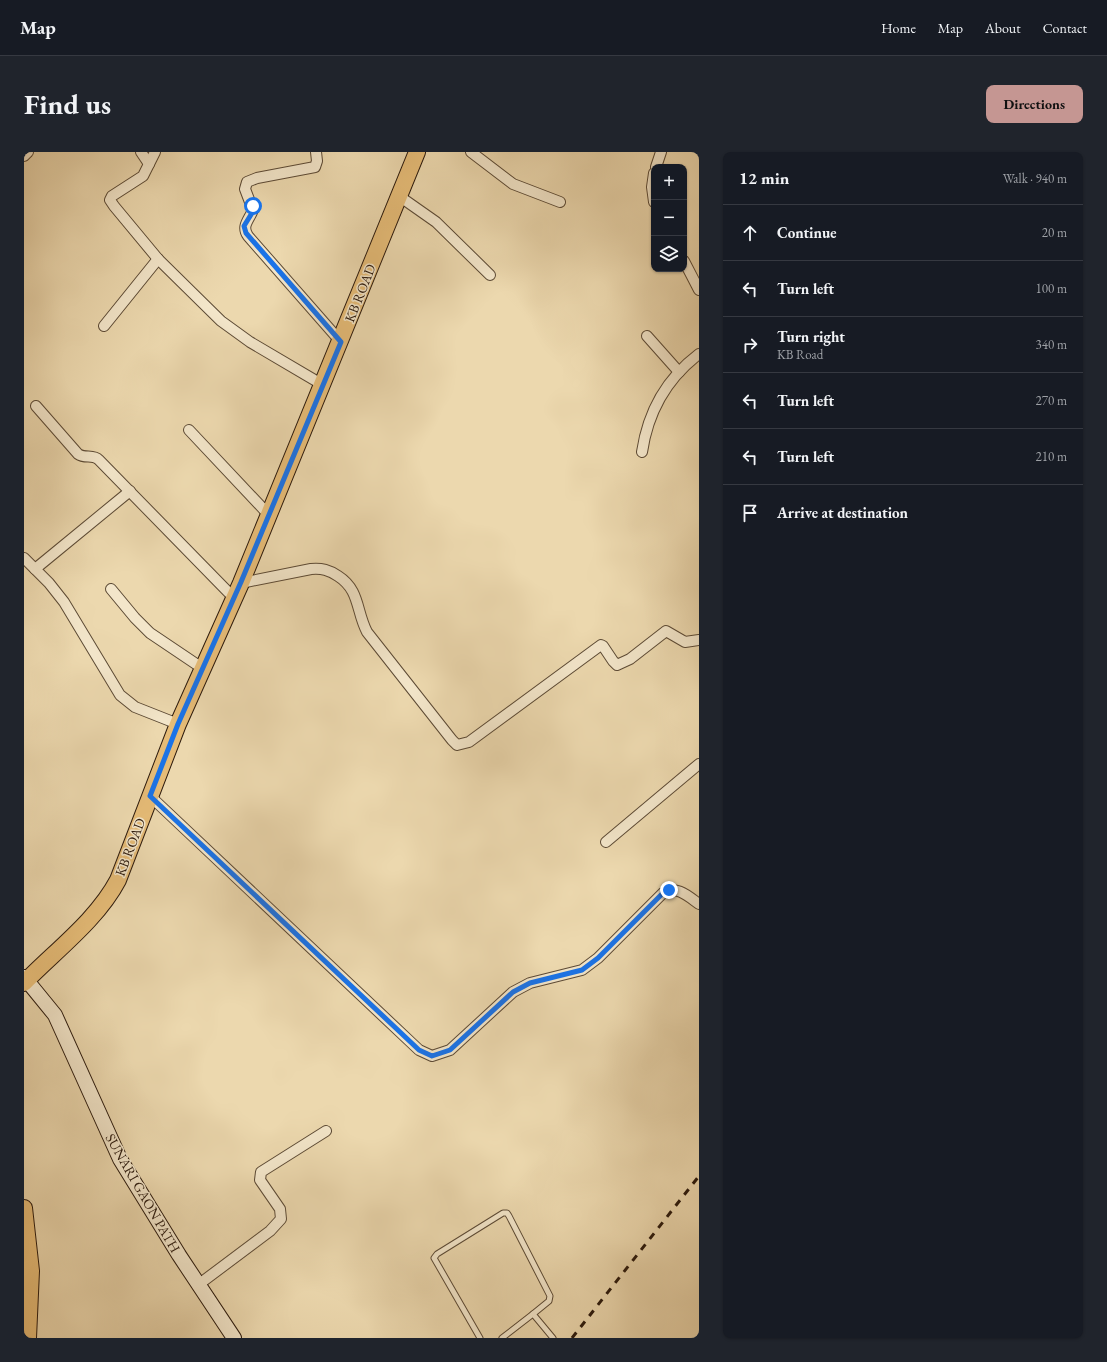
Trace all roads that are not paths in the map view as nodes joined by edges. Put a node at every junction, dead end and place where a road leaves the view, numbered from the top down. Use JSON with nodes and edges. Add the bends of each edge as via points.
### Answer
{"nodes":[{"id":1,"x":28,"y":152,"type":"edge"},
{"id":2,"x":141,"y":152,"type":"edge"},
{"id":3,"x":155,"y":152,"type":"edge"},
{"id":4,"x":316,"y":152,"type":"edge"},
{"id":5,"x":417,"y":152,"type":"edge"},
{"id":6,"x":471,"y":152,"type":"edge"},
{"id":7,"x":660,"y":152,"type":"edge"},
{"id":8,"x":24,"y":156,"type":"edge"},
{"id":9,"x":149,"y":164,"type":"junction"},
{"id":10,"x":657,"y":164,"type":"edge"},
{"id":11,"x":399,"y":196,"type":"junction"},
{"id":12,"x":560,"y":202,"type":"dead end"},
{"id":13,"x":158,"y":259,"type":"junction"},
{"id":14,"x":687,"y":267,"type":"edge"},
{"id":15,"x":490,"y":275,"type":"dead end"},
{"id":16,"x":699,"y":290,"type":"edge"},
{"id":17,"x":104,"y":326,"type":"dead end"},
{"id":18,"x":647,"y":336,"type":"dead end"},
{"id":19,"x":341,"y":342,"type":"junction"},
{"id":20,"x":699,"y":354,"type":"edge"},
{"id":21,"x":679,"y":372,"type":"junction"},
{"id":22,"x":323,"y":385,"type":"junction"},
{"id":23,"x":36,"y":406,"type":"dead end"},
{"id":24,"x":189,"y":430,"type":"dead end"},
{"id":25,"x":642,"y":452,"type":"dead end"},
{"id":26,"x":130,"y":491,"type":"junction"},
{"id":27,"x":269,"y":515,"type":"junction"},
{"id":28,"x":24,"y":558,"type":"edge"},
{"id":29,"x":35,"y":569,"type":"junction"},
{"id":30,"x":241,"y":582,"type":"junction"},
{"id":31,"x":111,"y":589,"type":"dead end"},
{"id":32,"x":234,"y":598,"type":"junction"},
{"id":33,"x":699,"y":640,"type":"edge"},
{"id":34,"x":202,"y":668,"type":"junction"},
{"id":35,"x":178,"y":724,"type":"junction"},
{"id":36,"x":699,"y":764,"type":"edge"},
{"id":37,"x":150,"y":796,"type":"junction"},
{"id":38,"x":606,"y":842,"type":"dead end"},
{"id":39,"x":699,"y":904,"type":"edge"},
{"id":40,"x":25,"y":980,"type":"edge"},
{"id":41,"x":326,"y":1131,"type":"dead end"},
{"id":42,"x":24,"y":1208,"type":"edge"},
{"id":43,"x":28,"y":1271,"type":"edge"},
{"id":44,"x":198,"y":1285,"type":"junction"},
{"id":45,"x":533,"y":1314,"type":"junction"},
{"id":46,"x":28,"y":1338,"type":"edge"},
{"id":47,"x":234,"y":1338,"type":"edge"},
{"id":48,"x":480,"y":1338,"type":"edge"},
{"id":49,"x":502,"y":1338,"type":"edge"},
{"id":50,"x":553,"y":1338,"type":"edge"}],
"edges":[{"from":1,"to":8,"type":"street"},
{"from":2,"to":9,"type":"street"},
{"from":3,"to":9,"type":"street"},
{"from":4,"to":19,"type":"street","via":[[317,161],[314,167],[247,182],[245,189],[253,210],[244,230]]},
{"from":5,"to":11,"type":"main road","name":"KB ROAD"},
{"from":6,"to":12,"type":"street","via":[[520,188]]},
{"from":7,"to":10,"type":"street"},
{"from":9,"to":13,"type":"street","via":[[142,176],[115,193],[110,200]]},
{"from":11,"to":15,"type":"street","via":[[436,222]]},
{"from":11,"to":19,"type":"main road","name":"KB ROAD"},
{"from":13,"to":17,"type":"street"},
{"from":13,"to":22,"type":"street","via":[[229,328]]},
{"from":14,"to":16,"type":"street"},
{"from":18,"to":21,"type":"street"},
{"from":19,"to":22,"type":"main road","name":"KB ROAD"},
{"from":20,"to":21,"type":"street"},
{"from":21,"to":25,"type":"street","via":[[649,419]]},
{"from":22,"to":27,"type":"main road","name":"KB ROAD"},
{"from":23,"to":26,"type":"street","via":[[78,454],[96,457]]},
{"from":24,"to":27,"type":"street"},
{"from":26,"to":29,"type":"street"},
{"from":26,"to":32,"type":"street"},
{"from":27,"to":30,"type":"main road","name":"KB ROAD"},
{"from":28,"to":29,"type":"street"},
{"from":29,"to":35,"type":"street","via":[[64,602],[120,695],[135,707]]},
{"from":30,"to":32,"type":"main road","name":"KB ROAD"},
{"from":30,"to":33,"type":"street","via":[[322,568],[343,579],[353,591],[367,632],[458,745],[469,742],[601,645],[617,665],[630,659],[666,631],[685,642]]},
{"from":31,"to":34,"type":"street","via":[[150,633]]},
{"from":32,"to":34,"type":"main road","name":"KB ROAD"},
{"from":34,"to":35,"type":"main road","name":"KB ROAD"},
{"from":35,"to":37,"type":"main road","name":"KB ROAD"},
{"from":36,"to":38,"type":"street"},
{"from":37,"to":39,"type":"street","via":[[419,1050],[432,1056],[450,1050],[521,987],[574,973],[586,967],[663,893],[675,889]]},
{"from":37,"to":40,"type":"main road","name":"KB ROAD","via":[[110,896]]},
{"from":40,"to":44,"type":"street","name":"SUNARI GAON PATH","via":[[55,1015],[120,1159]]},
{"from":41,"to":44,"type":"street","via":[[261,1172],[260,1180],[280,1209],[281,1219],[270,1231]]},
{"from":42,"to":43,"type":"main road"},
{"from":43,"to":46,"type":"main road"},
{"from":44,"to":47,"type":"street","name":"SUNARI GAON PATH"},
{"from":45,"to":48,"type":"lane","via":[[549,1301],[550,1296],[509,1216],[503,1213],[434,1258]]},
{"from":45,"to":49,"type":"lane"},
{"from":45,"to":50,"type":"lane"}]}
